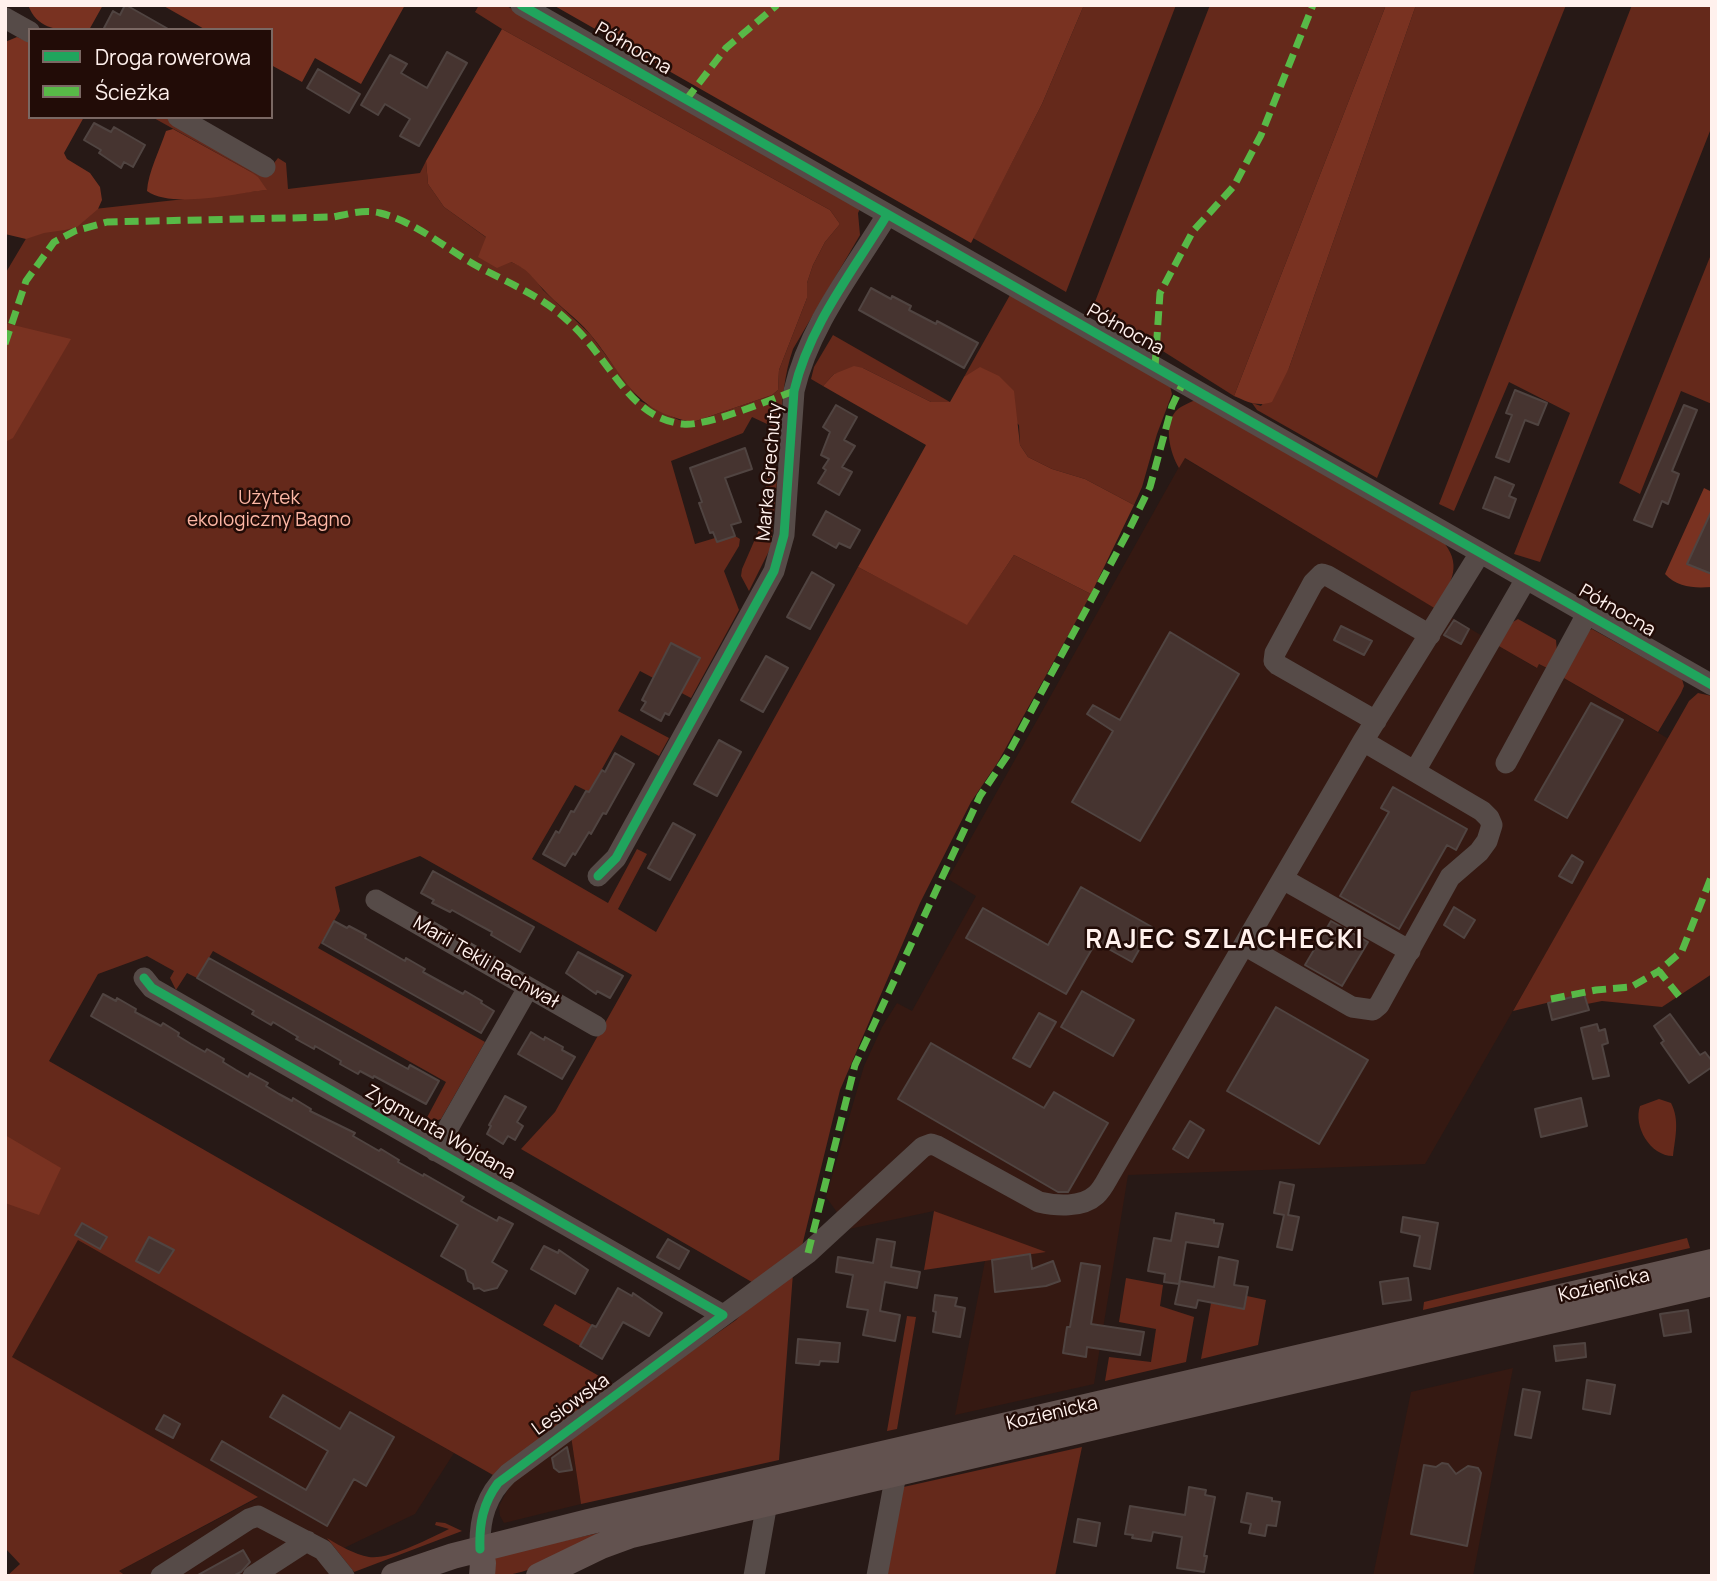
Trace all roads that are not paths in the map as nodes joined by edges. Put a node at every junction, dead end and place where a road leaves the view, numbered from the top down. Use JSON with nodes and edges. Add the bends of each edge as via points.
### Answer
{"nodes":[{"id":1,"x":521,"y":5,"type":"edge"},
{"id":2,"x":8,"y":16,"type":"edge"},
{"id":3,"x":28,"y":31,"type":"edge"},
{"id":4,"x":181,"y":119,"type":"edge"},
{"id":5,"x":265,"y":167,"type":"dead end"},
{"id":6,"x":887,"y":215,"type":"junction"},
{"id":7,"x":1480,"y":553,"type":"junction"},
{"id":8,"x":1526,"y":579,"type":"junction"},
{"id":9,"x":1587,"y":614,"type":"junction"},
{"id":10,"x":1430,"y":635,"type":"junction"},
{"id":11,"x":1712,"y":685,"type":"edge"},
{"id":12,"x":1376,"y":721,"type":"junction"},
{"id":13,"x":1363,"y":741,"type":"junction"},
{"id":14,"x":1506,"y":763,"type":"dead end"},
{"id":15,"x":1415,"y":771,"type":"junction"},
{"id":16,"x":598,"y":876,"type":"dead end"},
{"id":17,"x":1283,"y":879,"type":"junction"},
{"id":18,"x":376,"y":900,"type":"dead end"},
{"id":19,"x":1244,"y":945,"type":"junction"},
{"id":20,"x":1410,"y":951,"type":"junction"},
{"id":21,"x":144,"y":978,"type":"dead end"},
{"id":22,"x":528,"y":988,"type":"junction"},
{"id":23,"x":596,"y":1026,"type":"dead end"},
{"id":24,"x":435,"y":1150,"type":"junction"},
{"id":25,"x":1712,"y":1262,"type":"edge"},
{"id":26,"x":1712,"y":1283,"type":"edge"},
{"id":27,"x":723,"y":1315,"type":"junction"},
{"id":28,"x":895,"y":1474,"type":"junction"},
{"id":29,"x":488,"y":1500,"type":"junction"},
{"id":30,"x":767,"y":1503,"type":"junction"},
{"id":31,"x":527,"y":1537,"type":"junction"},
{"id":32,"x":307,"y":1541,"type":"junction"},
{"id":33,"x":480,"y":1549,"type":"junction"},
{"id":34,"x":448,"y":1558,"type":"junction"},
{"id":35,"x":161,"y":1576,"type":"edge"},
{"id":36,"x":253,"y":1576,"type":"edge"},
{"id":37,"x":344,"y":1576,"type":"edge"},
{"id":38,"x":394,"y":1576,"type":"edge"},
{"id":39,"x":471,"y":1576,"type":"edge"},
{"id":40,"x":482,"y":1576,"type":"edge"},
{"id":41,"x":539,"y":1576,"type":"edge"},
{"id":42,"x":754,"y":1576,"type":"edge"},
{"id":43,"x":877,"y":1576,"type":"edge"}],
"edges":[{"from":1,"to":6,"type":"street","name":"Północna"},
{"from":2,"to":3,"type":"street"},
{"from":4,"to":5,"type":"street"},
{"from":6,"to":7,"type":"street","name":"Północna"},
{"from":6,"to":16,"type":"street","name":"Marka Grechuty","via":[[814,334],[801,364],[794,391],[784,535],[774,570],[616,858]]},
{"from":7,"to":8,"type":"street","name":"Północna"},
{"from":7,"to":10,"type":"street"},
{"from":8,"to":9,"type":"street","name":"Północna"},
{"from":8,"to":15,"type":"street"},
{"from":9,"to":11,"type":"street","name":"Północna"},
{"from":9,"to":14,"type":"street"},
{"from":10,"to":12,"type":"street"},
{"from":10,"to":12,"type":"street","via":[[1328,576],[1322,574],[1313,583],[1274,661]]},
{"from":12,"to":13,"type":"street"},
{"from":13,"to":15,"type":"street"},
{"from":13,"to":17,"type":"street"},
{"from":15,"to":20,"type":"street","via":[[1482,811],[1492,825],[1479,852],[1450,877]]},
{"from":17,"to":19,"type":"street"},
{"from":17,"to":20,"type":"street"},
{"from":18,"to":22,"type":"street","name":"Marii Tekli Rachwał"},
{"from":19,"to":20,"type":"street","via":[[1362,1010],[1379,1005]]},
{"from":19,"to":27,"type":"street","name":"Lesiowska","via":[[1093,1198],[1055,1206],[1039,1202],[931,1144],[808,1253]]},
{"from":21,"to":24,"type":"street","name":"Zygmunta Wojdana","via":[[152,988]]},
{"from":22,"to":23,"type":"street","name":"Marii Tekli Rachwał"},
{"from":22,"to":24,"type":"street"},
{"from":24,"to":27,"type":"street","name":"Zygmunta Wojdana"},
{"from":25,"to":31,"type":"main road","name":"Kozienicka"},
{"from":26,"to":28,"type":"main road","name":"Kozienicka"},
{"from":27,"to":29,"type":"street","name":"Lesiowska","via":[[508,1474]]},
{"from":28,"to":30,"type":"main road","name":"Kozienicka"},
{"from":28,"to":43,"type":"street"},
{"from":29,"to":31,"type":"street","via":[[487,1513],[495,1528]]},
{"from":29,"to":33,"type":"street","name":"Lesiowska","via":[[481,1517]]},
{"from":29,"to":34,"type":"street"},
{"from":30,"to":41,"type":"main road","name":"Kozienicka","via":[[631,1535]]},
{"from":30,"to":42,"type":"street"},
{"from":31,"to":33,"type":"main road","name":"Kozienicka"},
{"from":32,"to":35,"type":"street","via":[[258,1516],[249,1518]]},
{"from":32,"to":36,"type":"street"},
{"from":32,"to":37,"type":"street","via":[[329,1555]]},
{"from":33,"to":34,"type":"main road","name":"Kozienicka"},
{"from":33,"to":40,"type":"main road"},
{"from":34,"to":38,"type":"main road","name":"Kozienicka"},
{"from":34,"to":39,"type":"main road","via":[[468,1568]]}]}
